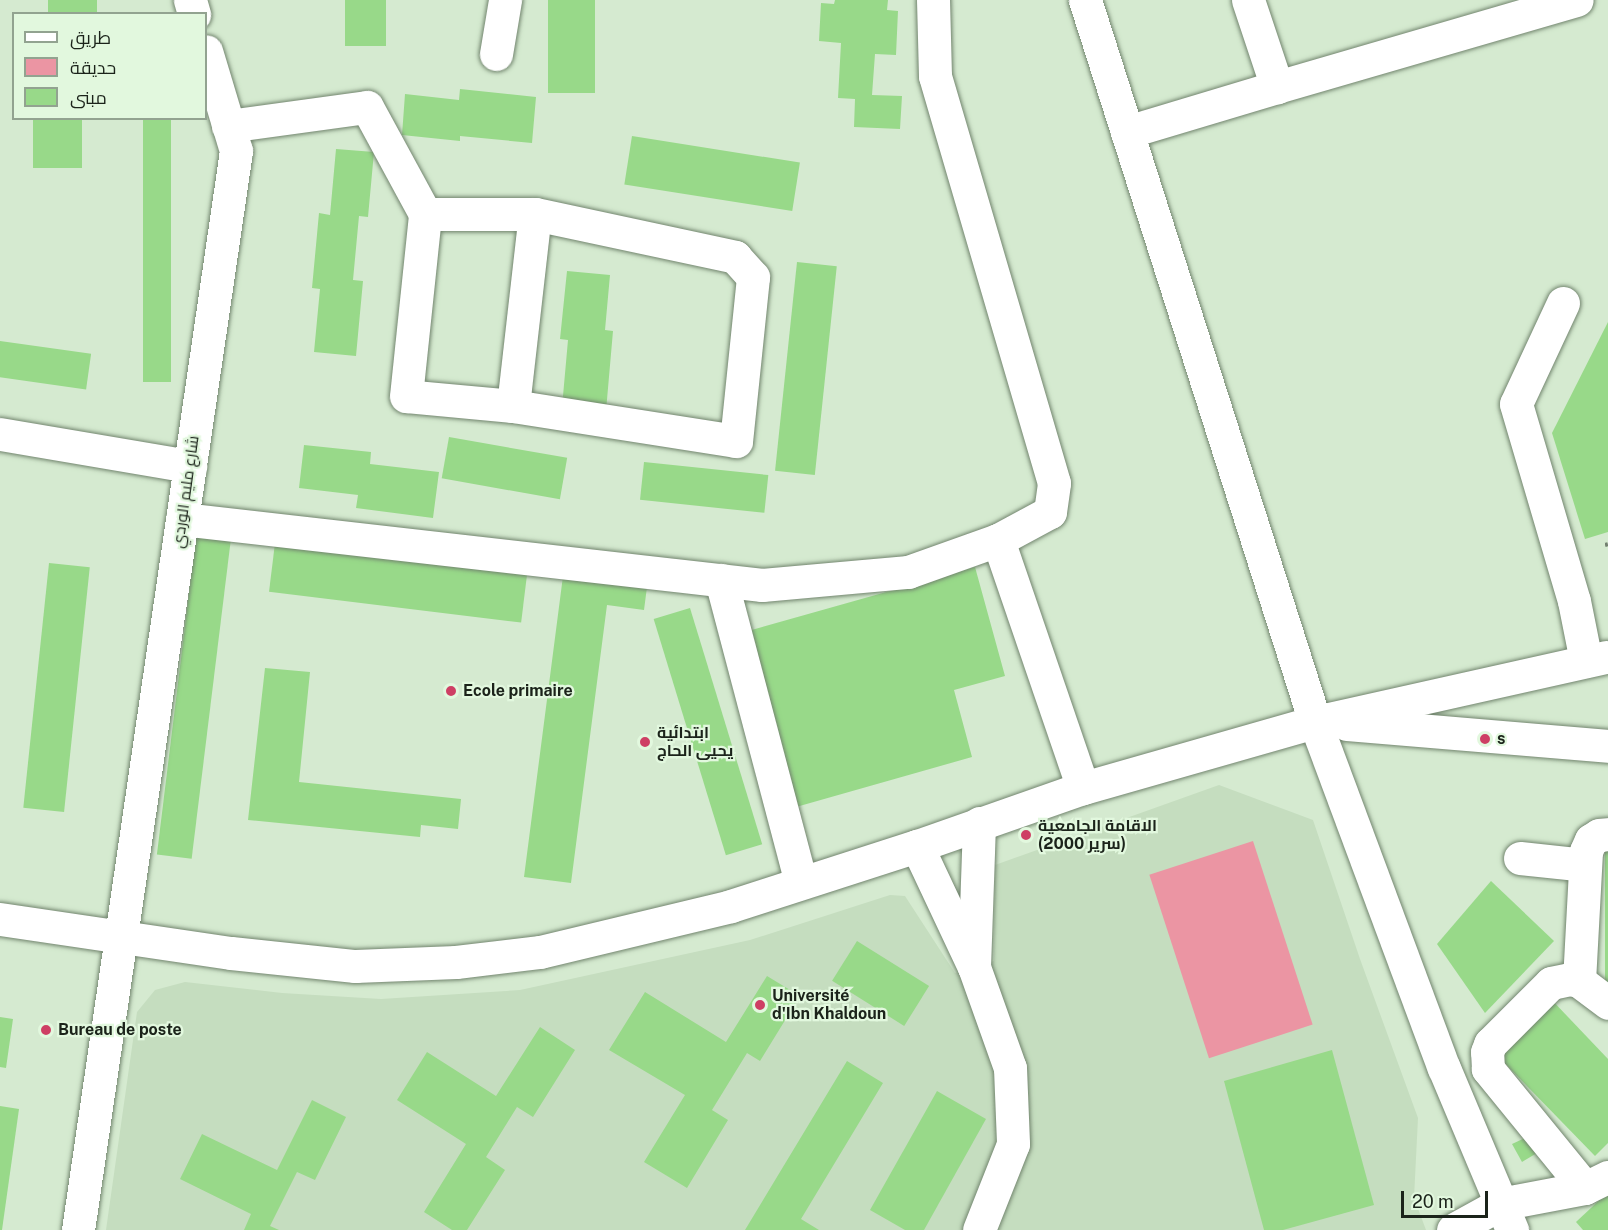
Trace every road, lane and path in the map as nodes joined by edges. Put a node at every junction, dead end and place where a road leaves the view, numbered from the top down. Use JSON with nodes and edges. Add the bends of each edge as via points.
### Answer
{"nodes":[{"id":1,"x":505,"y":0,"type":"edge"},
{"id":2,"x":933,"y":0,"type":"edge"},
{"id":3,"x":1085,"y":0,"type":"edge"},
{"id":4,"x":1248,"y":0,"type":"edge"},
{"id":5,"x":1577,"y":0,"type":"edge"},
{"id":6,"x":207,"y":54,"type":"edge"},
{"id":7,"x":496,"y":54,"type":"dead end"},
{"id":8,"x":1277,"y":87,"type":"junction"},
{"id":9,"x":228,"y":126,"type":"junction"},
{"id":10,"x":1127,"y":132,"type":"junction"},
{"id":11,"x":425,"y":214,"type":"junction"},
{"id":12,"x":536,"y":214,"type":"junction"},
{"id":13,"x":1563,"y":303,"type":"dead end"},
{"id":14,"x":513,"y":406,"type":"junction"},
{"id":15,"x":0,"y":434,"type":"edge"},
{"id":16,"x":190,"y":466,"type":"junction"},
{"id":17,"x":182,"y":519,"type":"junction"},
{"id":18,"x":998,"y":540,"type":"junction"},
{"id":19,"x":721,"y":580,"type":"junction"},
{"id":20,"x":1597,"y":659,"type":"edge"},
{"id":21,"x":1315,"y":722,"type":"junction"},
{"id":22,"x":1608,"y":746,"type":"edge"},
{"id":23,"x":1083,"y":788,"type":"junction"},
{"id":24,"x":979,"y":823,"type":"junction"},
{"id":25,"x":1608,"y":834,"type":"edge"},
{"id":26,"x":917,"y":846,"type":"junction"},
{"id":27,"x":1520,"y":858,"type":"dead end"},
{"id":28,"x":1585,"y":865,"type":"junction"},
{"id":29,"x":801,"y":883,"type":"junction"},
{"id":30,"x":0,"y":919,"type":"edge"},
{"id":31,"x":120,"y":937,"type":"junction"},
{"id":32,"x":974,"y":967,"type":"junction"},
{"id":33,"x":1580,"y":981,"type":"junction"},
{"id":34,"x":1608,"y":1003,"type":"edge"},
{"id":35,"x":1597,"y":1183,"type":"edge"},
{"id":36,"x":1506,"y":1217,"type":"edge"},
{"id":37,"x":78,"y":1230,"type":"edge"},
{"id":38,"x":979,"y":1230,"type":"edge"},
{"id":39,"x":1453,"y":1230,"type":"edge"}],
"edges":[{"from":1,"to":7,"type":"street"},
{"from":2,"to":18,"type":"street","via":[[935,76],[1054,483],[1050,512]]},
{"from":3,"to":10,"type":"street"},
{"from":4,"to":8,"type":"street"},
{"from":5,"to":8,"type":"street"},
{"from":6,"to":9,"type":"street","name":"شارع مليم الوردي"},
{"from":8,"to":10,"type":"street"},
{"from":9,"to":11,"type":"street","via":[[367,108]]},
{"from":9,"to":16,"type":"street","name":"شارع مليم الوردي","via":[[236,150]]},
{"from":10,"to":21,"type":"street"},
{"from":11,"to":12,"type":"street"},
{"from":11,"to":14,"type":"street","via":[[406,396]]},
{"from":12,"to":14,"type":"street"},
{"from":12,"to":14,"type":"street","via":[[735,257],[753,277],[736,441]]},
{"from":13,"to":20,"type":"street","via":[[1516,404],[1574,601]]},
{"from":15,"to":16,"type":"street"},
{"from":16,"to":17,"type":"street","name":"شارع مليم الوردي"},
{"from":17,"to":19,"type":"street"},
{"from":17,"to":31,"type":"street","name":"شارع مليم الوردي"},
{"from":18,"to":19,"type":"street","via":[[908,572],[762,585]]},
{"from":18,"to":23,"type":"street"},
{"from":19,"to":29,"type":"street"},
{"from":20,"to":21,"type":"street"},
{"from":21,"to":22,"type":"street"},
{"from":21,"to":23,"type":"street"},
{"from":21,"to":36,"type":"street","via":[[1428,1028]]},
{"from":23,"to":24,"type":"street"},
{"from":24,"to":26,"type":"street"},
{"from":24,"to":32,"type":"street"},
{"from":25,"to":28,"type":"street","via":[[1591,840]]},
{"from":26,"to":29,"type":"street"},
{"from":26,"to":32,"type":"street"},
{"from":27,"to":28,"type":"street"},
{"from":28,"to":33,"type":"street"},
{"from":29,"to":31,"type":"street","via":[[731,906],[540,952],[456,962],[355,966]]},
{"from":30,"to":31,"type":"street"},
{"from":31,"to":37,"type":"street","name":"شارع مليم الوردي"},
{"from":32,"to":38,"type":"street","via":[[1010,1068],[1013,1144]]},
{"from":33,"to":34,"type":"street"},
{"from":33,"to":35,"type":"street","via":[[1551,983],[1490,1044],[1486,1061],[1488,1069]]},
{"from":35,"to":36,"type":"street"},
{"from":36,"to":39,"type":"street"}]}
